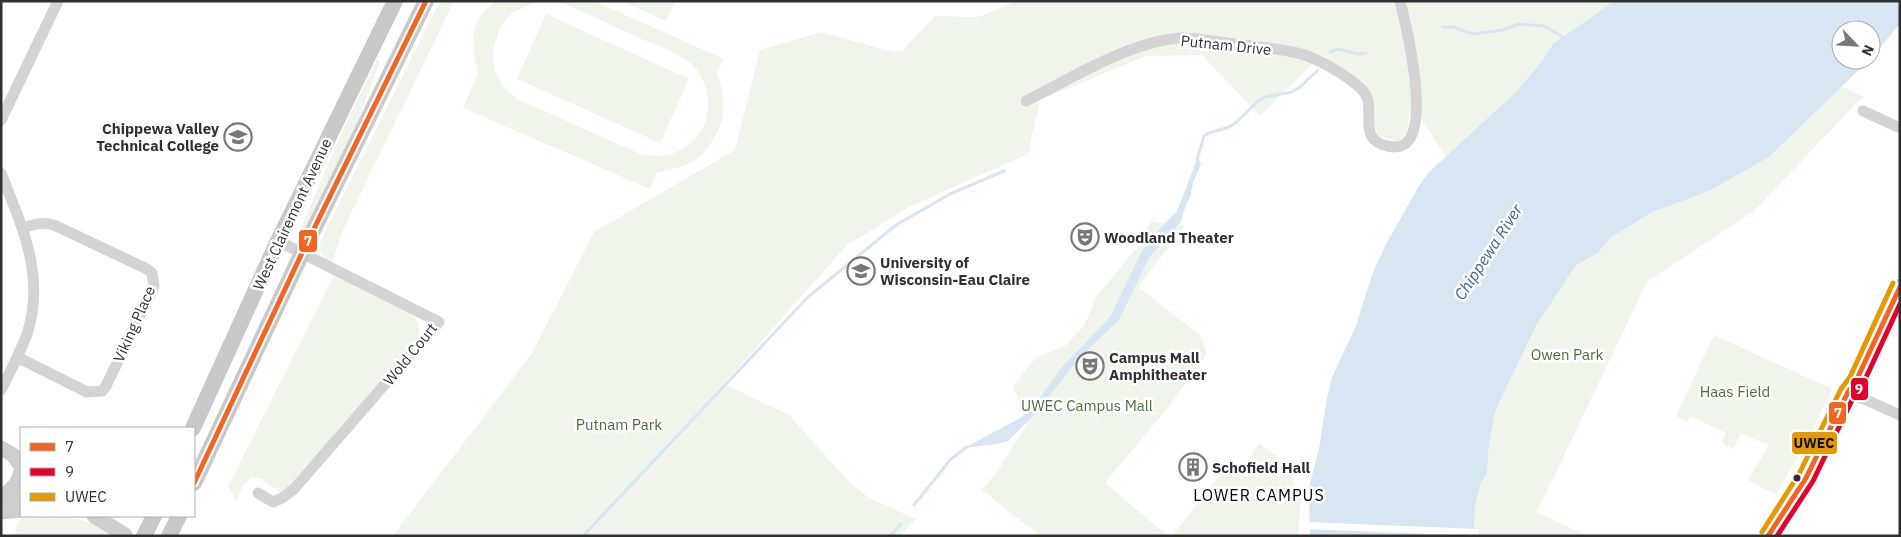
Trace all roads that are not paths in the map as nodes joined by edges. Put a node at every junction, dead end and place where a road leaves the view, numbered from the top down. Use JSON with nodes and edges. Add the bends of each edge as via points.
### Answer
{"nodes":[{"id":1,"x":58,"y":1,"type":"edge"},
{"id":2,"x":395,"y":1,"type":"edge"},
{"id":3,"x":426,"y":1,"type":"edge"},
{"id":4,"x":1400,"y":1,"type":"edge"},
{"id":5,"x":1026,"y":101,"type":"dead end"},
{"id":6,"x":1863,"y":111,"type":"dead end"},
{"id":7,"x":1,"y":120,"type":"edge"},
{"id":8,"x":1900,"y":128,"type":"edge"},
{"id":9,"x":1,"y":172,"type":"edge"},
{"id":10,"x":23,"y":228,"type":"junction"},
{"id":11,"x":278,"y":241,"type":"junction"},
{"id":12,"x":302,"y":253,"type":"junction"},
{"id":13,"x":1900,"y":286,"type":"edge"},
{"id":14,"x":17,"y":357,"type":"junction"},
{"id":15,"x":1,"y":390,"type":"edge"},
{"id":16,"x":1848,"y":392,"type":"junction"},
{"id":17,"x":1900,"y":416,"type":"edge"},
{"id":18,"x":193,"y":427,"type":"edge"},
{"id":19,"x":4,"y":451,"type":"edge"},
{"id":20,"x":20,"y":464,"type":"edge"},
{"id":21,"x":20,"y":474,"type":"edge"},
{"id":22,"x":195,"y":482,"type":"edge"},
{"id":23,"x":258,"y":493,"type":"dead end"},
{"id":24,"x":1,"y":496,"type":"edge"},
{"id":25,"x":20,"y":501,"type":"edge"},
{"id":26,"x":20,"y":510,"type":"edge"},
{"id":27,"x":1,"y":512,"type":"edge"},
{"id":28,"x":96,"y":517,"type":"edge"},
{"id":29,"x":115,"y":517,"type":"edge"},
{"id":30,"x":153,"y":517,"type":"edge"},
{"id":31,"x":178,"y":517,"type":"edge"},
{"id":32,"x":125,"y":535,"type":"edge"},
{"id":33,"x":144,"y":536,"type":"edge"},
{"id":34,"x":169,"y":536,"type":"edge"},
{"id":35,"x":1768,"y":536,"type":"edge"}],
"edges":[{"from":1,"to":7,"type":"street"},
{"from":2,"to":11,"type":"main road","name":"West Clairemont Avenue"},
{"from":3,"to":12,"type":"main road","name":"West Clairemont Avenue"},
{"from":4,"to":5,"type":"street","name":"Putnam Drive","via":[[1413,59],[1414,129],[1404,144],[1396,147],[1378,144],[1372,138],[1364,92],[1323,63],[1298,53],[1198,40],[1180,38],[1132,48]]},
{"from":6,"to":8,"type":"street"},
{"from":9,"to":10,"type":"street"},
{"from":10,"to":14,"type":"street","via":[[35,287],[31,319]]},
{"from":10,"to":14,"type":"street","name":"Viking Place","via":[[37,223],[54,225],[147,269],[152,273],[154,286],[102,391],[87,392]]},
{"from":11,"to":12,"type":"street","name":"Wold Court"},
{"from":11,"to":18,"type":"main road","name":"West Clairemont Avenue"},
{"from":12,"to":22,"type":"main road","name":"West Clairemont Avenue"},
{"from":12,"to":23,"type":"street","name":"Wold Court","via":[[439,322],[294,489],[273,502]]},
{"from":13,"to":16,"type":"main road"},
{"from":14,"to":15,"type":"street"},
{"from":16,"to":17,"type":"street"},
{"from":16,"to":35,"type":"main road","via":[[1806,478]]},
{"from":19,"to":20,"type":"main road"},
{"from":21,"to":24,"type":"main road","via":[[12,489]]},
{"from":24,"to":25,"type":"main road"},
{"from":26,"to":27,"type":"main road"},
{"from":28,"to":32,"type":"main road"},
{"from":29,"to":32,"type":"main road"},
{"from":30,"to":33,"type":"main road"},
{"from":31,"to":34,"type":"main road"}]}
